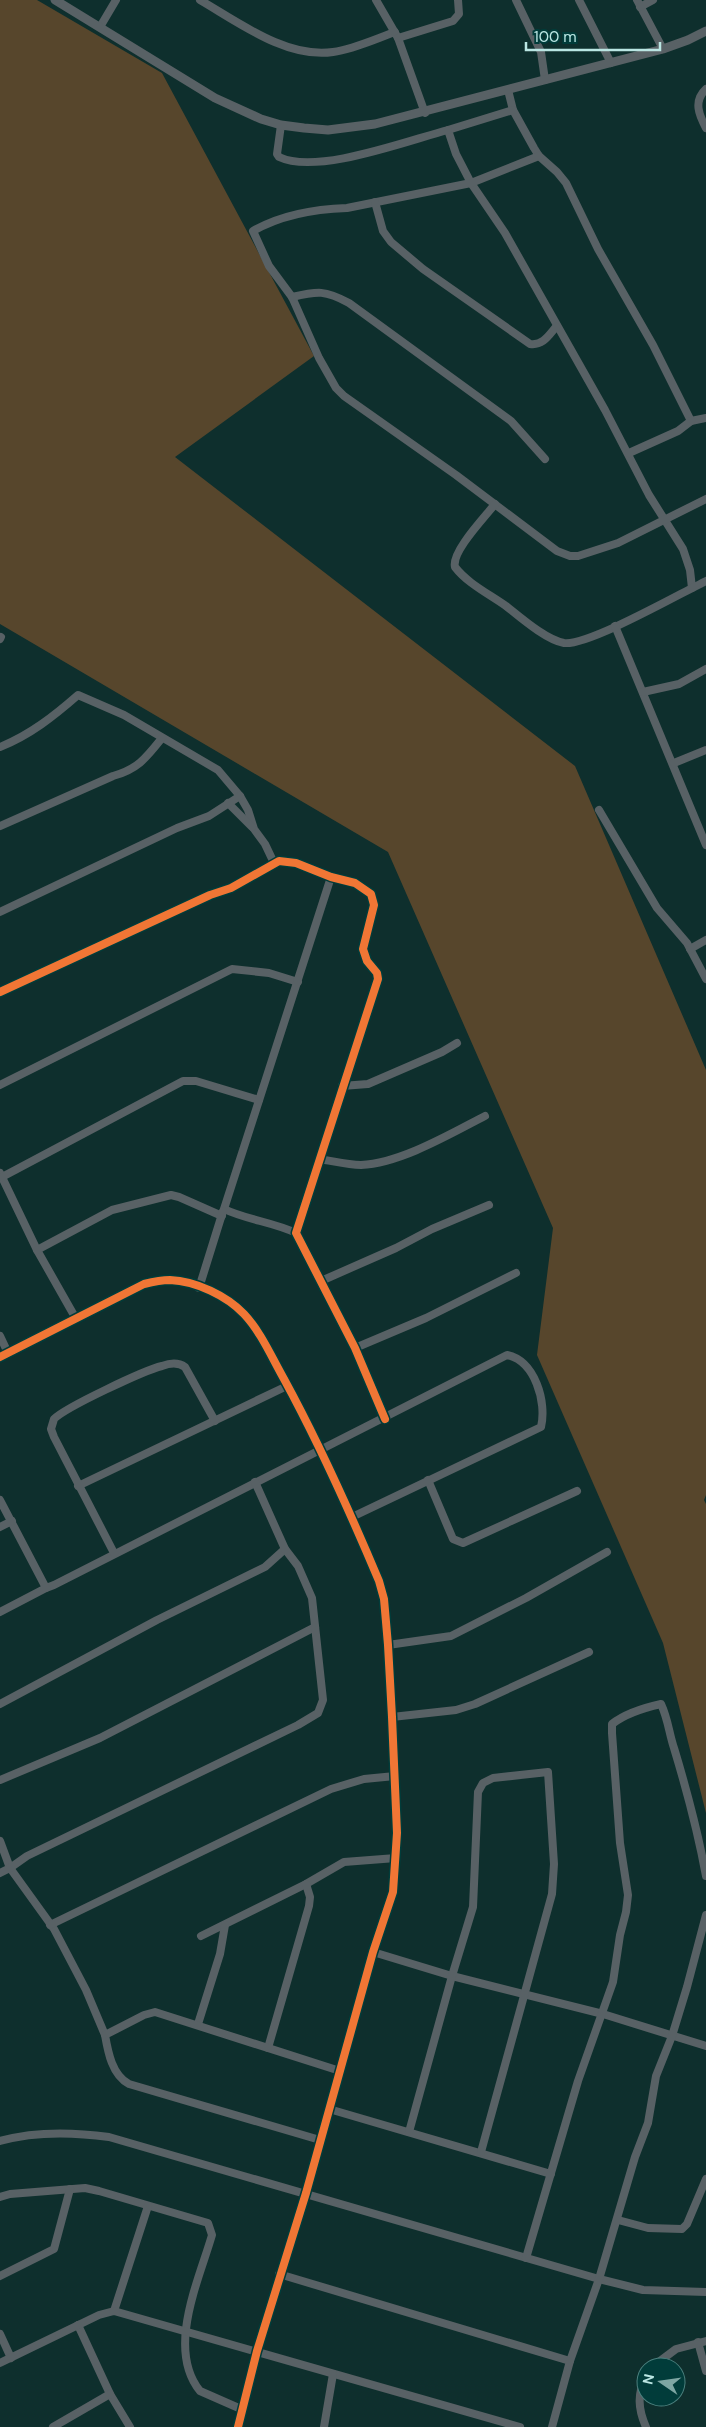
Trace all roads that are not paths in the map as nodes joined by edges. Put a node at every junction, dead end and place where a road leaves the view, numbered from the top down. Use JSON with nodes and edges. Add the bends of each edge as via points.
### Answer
{"nodes":[{"id":1,"x":55,"y":0,"type":"edge"},
{"id":2,"x":116,"y":0,"type":"edge"},
{"id":3,"x":200,"y":0,"type":"edge"},
{"id":4,"x":376,"y":0,"type":"edge"},
{"id":5,"x":458,"y":0,"type":"edge"},
{"id":6,"x":516,"y":0,"type":"edge"},
{"id":7,"x":579,"y":0,"type":"edge"},
{"id":8,"x":653,"y":0,"type":"edge"},
{"id":9,"x":638,"y":4,"type":"edge"},
{"id":10,"x":100,"y":27,"type":"junction"},
{"id":11,"x":706,"y":31,"type":"edge"},
{"id":12,"x":396,"y":35,"type":"junction"},
{"id":13,"x":663,"y":49,"type":"junction"},
{"id":14,"x":611,"y":63,"type":"junction"},
{"id":15,"x":545,"y":80,"type":"junction"},
{"id":16,"x":706,"y":89,"type":"edge"},
{"id":17,"x":508,"y":90,"type":"junction"},
{"id":18,"x":513,"y":110,"type":"junction"},
{"id":19,"x":425,"y":113,"type":"junction"},
{"id":20,"x":281,"y":125,"type":"junction"},
{"id":21,"x":706,"y":128,"type":"edge"},
{"id":22,"x":448,"y":130,"type":"junction"},
{"id":23,"x":539,"y":156,"type":"junction"},
{"id":24,"x":471,"y":183,"type":"junction"},
{"id":25,"x":375,"y":202,"type":"junction"},
{"id":26,"x":292,"y":297,"type":"junction"},
{"id":27,"x":556,"y":327,"type":"junction"},
{"id":28,"x":706,"y":418,"type":"edge"},
{"id":29,"x":691,"y":422,"type":"junction"},
{"id":30,"x":629,"y":453,"type":"junction"},
{"id":31,"x":545,"y":459,"type":"dead end"},
{"id":32,"x":706,"y":499,"type":"edge"},
{"id":33,"x":495,"y":504,"type":"junction"},
{"id":34,"x":666,"y":518,"type":"junction"},
{"id":35,"x":706,"y":581,"type":"edge"},
{"id":36,"x":692,"y":588,"type":"junction"},
{"id":37,"x":615,"y":626,"type":"junction"},
{"id":38,"x":706,"y":670,"type":"edge"},
{"id":39,"x":643,"y":692,"type":"junction"},
{"id":40,"x":162,"y":738,"type":"junction"},
{"id":41,"x":0,"y":747,"type":"edge"},
{"id":42,"x":706,"y":750,"type":"edge"},
{"id":43,"x":674,"y":763,"type":"junction"},
{"id":44,"x":240,"y":796,"type":"junction"},
{"id":45,"x":228,"y":803,"type":"junction"},
{"id":46,"x":599,"y":810,"type":"dead end"},
{"id":47,"x":0,"y":826,"type":"edge"},
{"id":48,"x":254,"y":829,"type":"junction"},
{"id":49,"x":704,"y":835,"type":"edge"},
{"id":50,"x":706,"y":845,"type":"edge"},
{"id":51,"x":274,"y":863,"type":"junction"},
{"id":52,"x":331,"y":878,"type":"junction"},
{"id":53,"x":0,"y":912,"type":"edge"},
{"id":54,"x":706,"y":940,"type":"edge"},
{"id":55,"x":690,"y":949,"type":"junction"},
{"id":56,"x":706,"y":979,"type":"edge"},
{"id":57,"x":298,"y":982,"type":"junction"},
{"id":58,"x":0,"y":992,"type":"edge"},
{"id":59,"x":457,"y":1043,"type":"dead end"},
{"id":60,"x":0,"y":1084,"type":"edge"},
{"id":61,"x":342,"y":1086,"type":"junction"},
{"id":62,"x":259,"y":1100,"type":"junction"},
{"id":63,"x":485,"y":1116,"type":"dead end"},
{"id":64,"x":319,"y":1160,"type":"junction"},
{"id":65,"x":1,"y":1174,"type":"edge"},
{"id":66,"x":489,"y":1205,"type":"dead end"},
{"id":67,"x":223,"y":1213,"type":"junction"},
{"id":68,"x":296,"y":1233,"type":"junction"},
{"id":69,"x":37,"y":1250,"type":"junction"},
{"id":70,"x":516,"y":1273,"type":"dead end"},
{"id":71,"x":321,"y":1281,"type":"junction"},
{"id":72,"x":199,"y":1288,"type":"junction"},
{"id":73,"x":75,"y":1317,"type":"junction"},
{"id":74,"x":0,"y":1336,"type":"edge"},
{"id":75,"x":355,"y":1348,"type":"junction"},
{"id":76,"x":8,"y":1353,"type":"junction"},
{"id":77,"x":0,"y":1357,"type":"edge"},
{"id":78,"x":287,"y":1386,"type":"junction"},
{"id":79,"x":385,"y":1419,"type":"junction"},
{"id":80,"x":215,"y":1420,"type":"junction"},
{"id":81,"x":321,"y":1449,"type":"junction"},
{"id":82,"x":428,"y":1480,"type":"junction"},
{"id":83,"x":255,"y":1482,"type":"junction"},
{"id":84,"x":78,"y":1486,"type":"junction"},
{"id":85,"x":577,"y":1491,"type":"dead end"},
{"id":86,"x":0,"y":1500,"type":"edge"},
{"id":87,"x":352,"y":1517,"type":"junction"},
{"id":88,"x":12,"y":1521,"type":"junction"},
{"id":89,"x":0,"y":1527,"type":"edge"},
{"id":90,"x":285,"y":1549,"type":"junction"},
{"id":91,"x":607,"y":1552,"type":"dead end"},
{"id":92,"x":114,"y":1554,"type":"junction"},
{"id":93,"x":46,"y":1588,"type":"junction"},
{"id":94,"x":0,"y":1612,"type":"edge"},
{"id":95,"x":315,"y":1627,"type":"junction"},
{"id":96,"x":388,"y":1645,"type":"junction"},
{"id":97,"x":588,"y":1652,"type":"dead end"},
{"id":98,"x":0,"y":1704,"type":"edge"},
{"id":99,"x":392,"y":1717,"type":"junction"},
{"id":100,"x":395,"y":1776,"type":"junction"},
{"id":101,"x":0,"y":1780,"type":"edge"},
{"id":102,"x":0,"y":1841,"type":"edge"},
{"id":103,"x":396,"y":1858,"type":"junction"},
{"id":104,"x":10,"y":1868,"type":"junction"},
{"id":105,"x":0,"y":1873,"type":"edge"},
{"id":106,"x":706,"y":1876,"type":"edge"},
{"id":107,"x":306,"y":1884,"type":"junction"},
{"id":108,"x":706,"y":1915,"type":"edge"},
{"id":109,"x":50,"y":1925,"type":"junction"},
{"id":110,"x":225,"y":1925,"type":"junction"},
{"id":111,"x":201,"y":1936,"type":"dead end"},
{"id":112,"x":373,"y":1952,"type":"junction"},
{"id":113,"x":452,"y":1976,"type":"junction"},
{"id":114,"x":522,"y":1994,"type":"junction"},
{"id":115,"x":603,"y":2014,"type":"junction"},
{"id":116,"x":198,"y":2024,"type":"junction"},
{"id":117,"x":105,"y":2034,"type":"junction"},
{"id":118,"x":672,"y":2036,"type":"junction"},
{"id":119,"x":706,"y":2046,"type":"edge"},
{"id":120,"x":268,"y":2048,"type":"junction"},
{"id":121,"x":340,"y":2070,"type":"junction"},
{"id":122,"x":329,"y":2109,"type":"junction"},
{"id":123,"x":409,"y":2132,"type":"junction"},
{"id":124,"x":320,"y":2140,"type":"junction"},
{"id":125,"x":0,"y":2141,"type":"edge"},
{"id":126,"x":481,"y":2152,"type":"junction"},
{"id":127,"x":551,"y":2174,"type":"junction"},
{"id":128,"x":706,"y":2179,"type":"edge"},
{"id":129,"x":70,"y":2189,"type":"junction"},
{"id":130,"x":306,"y":2192,"type":"junction"},
{"id":131,"x":0,"y":2197,"type":"edge"},
{"id":132,"x":148,"y":2206,"type":"junction"},
{"id":133,"x":618,"y":2220,"type":"junction"},
{"id":134,"x":526,"y":2258,"type":"junction"},
{"id":135,"x":280,"y":2274,"type":"junction"},
{"id":136,"x":0,"y":2276,"type":"edge"},
{"id":137,"x":599,"y":2279,"type":"junction"},
{"id":138,"x":706,"y":2292,"type":"edge"},
{"id":139,"x":114,"y":2311,"type":"junction"},
{"id":140,"x":78,"y":2325,"type":"junction"},
{"id":141,"x":184,"y":2330,"type":"junction"},
{"id":142,"x":0,"y":2334,"type":"edge"},
{"id":143,"x":702,"y":2342,"type":"edge"},
{"id":144,"x":257,"y":2351,"type":"junction"},
{"id":145,"x":665,"y":2357,"type":"edge"},
{"id":146,"x":11,"y":2358,"type":"junction"},
{"id":147,"x":570,"y":2362,"type":"junction"},
{"id":148,"x":0,"y":2363,"type":"edge"},
{"id":149,"x":706,"y":2371,"type":"edge"},
{"id":150,"x":334,"y":2374,"type":"junction"},
{"id":151,"x":110,"y":2394,"type":"junction"},
{"id":152,"x":640,"y":2407,"type":"edge"},
{"id":153,"x":242,"y":2409,"type":"junction"},
{"id":154,"x":53,"y":2427,"type":"edge"},
{"id":155,"x":130,"y":2427,"type":"edge"},
{"id":156,"x":238,"y":2427,"type":"edge"},
{"id":157,"x":324,"y":2427,"type":"edge"},
{"id":158,"x":520,"y":2427,"type":"edge"},
{"id":159,"x":552,"y":2427,"type":"edge"},
{"id":160,"x":646,"y":2427,"type":"edge"}],
"edges":[{"from":1,"to":10,"type":"street"},
{"from":2,"to":10,"type":"street"},
{"from":3,"to":12,"type":"street","via":[[277,44],[298,50],[330,53]]},
{"from":4,"to":12,"type":"street"},
{"from":5,"to":12,"type":"street","via":[[459,14],[453,22]]},
{"from":6,"to":15,"type":"street","via":[[541,52]]},
{"from":7,"to":14,"type":"street"},
{"from":8,"to":9,"type":"street"},
{"from":9,"to":13,"type":"street"},
{"from":10,"to":20,"type":"street","via":[[214,98]]},
{"from":11,"to":13,"type":"street"},
{"from":12,"to":19,"type":"street"},
{"from":13,"to":14,"type":"street"},
{"from":14,"to":15,"type":"street"},
{"from":15,"to":17,"type":"street"},
{"from":16,"to":21,"type":"street","via":[[699,98],[698,106]]},
{"from":17,"to":18,"type":"street"},
{"from":17,"to":19,"type":"street"},
{"from":18,"to":22,"type":"street"},
{"from":18,"to":23,"type":"street"},
{"from":19,"to":20,"type":"street","via":[[355,128],[328,130]]},
{"from":20,"to":22,"type":"street","via":[[277,154],[279,158],[293,162],[329,162]]},
{"from":22,"to":24,"type":"street"},
{"from":23,"to":24,"type":"street"},
{"from":23,"to":29,"type":"street","via":[[566,183]]},
{"from":24,"to":25,"type":"street"},
{"from":24,"to":27,"type":"street","via":[[505,233]]},
{"from":25,"to":26,"type":"street","via":[[270,221],[253,231],[270,266]]},
{"from":25,"to":27,"type":"street","via":[[383,231],[391,242],[423,269],[530,344],[544,341]]},
{"from":26,"to":31,"type":"street","via":[[330,293],[349,303],[511,421]]},
{"from":26,"to":33,"type":"street","via":[[336,388]]},
{"from":27,"to":30,"type":"street"},
{"from":28,"to":29,"type":"street"},
{"from":29,"to":30,"type":"street"},
{"from":30,"to":34,"type":"street","via":[[649,495]]},
{"from":32,"to":34,"type":"street"},
{"from":33,"to":34,"type":"street","via":[[557,551],[570,556],[584,555],[618,543]]},
{"from":33,"to":37,"type":"street","via":[[458,550],[454,561],[456,569],[526,621],[564,643],[583,641]]},
{"from":34,"to":36,"type":"street","via":[[683,549]]},
{"from":35,"to":36,"type":"street"},
{"from":36,"to":37,"type":"street"},
{"from":37,"to":39,"type":"street"},
{"from":38,"to":39,"type":"street","via":[[679,684]]},
{"from":39,"to":43,"type":"street"},
{"from":40,"to":41,"type":"street","via":[[124,715],[78,694],[39,726]]},
{"from":40,"to":44,"type":"street","via":[[218,770]]},
{"from":40,"to":47,"type":"street","via":[[144,761],[129,771]]},
{"from":42,"to":43,"type":"street"},
{"from":43,"to":49,"type":"street"},
{"from":44,"to":45,"type":"street"},
{"from":44,"to":48,"type":"street"},
{"from":45,"to":48,"type":"street"},
{"from":45,"to":53,"type":"street","via":[[209,816]]},
{"from":46,"to":55,"type":"street","via":[[657,908]]},
{"from":48,"to":51,"type":"street"},
{"from":49,"to":50,"type":"street"},
{"from":51,"to":52,"type":"street","via":[[296,863]]},
{"from":51,"to":58,"type":"street","via":[[231,888]]},
{"from":52,"to":57,"type":"street"},
{"from":52,"to":61,"type":"street","via":[[355,883],[371,894],[374,905],[363,949],[378,976]]},
{"from":54,"to":55,"type":"street"},
{"from":55,"to":56,"type":"street"},
{"from":57,"to":60,"type":"street","via":[[250,970],[226,972]]},
{"from":57,"to":62,"type":"street"},
{"from":59,"to":61,"type":"street","via":[[368,1084]]},
{"from":61,"to":64,"type":"street"},
{"from":62,"to":65,"type":"street","via":[[196,1081],[183,1081]]},
{"from":62,"to":67,"type":"street"},
{"from":63,"to":64,"type":"street","via":[[431,1143],[377,1163],[359,1165]]},
{"from":64,"to":68,"type":"street"},
{"from":65,"to":69,"type":"street"},
{"from":66,"to":71,"type":"street"},
{"from":67,"to":68,"type":"street","via":[[279,1225]]},
{"from":67,"to":69,"type":"street","via":[[179,1197],[164,1197],[112,1210]]},
{"from":67,"to":72,"type":"street"},
{"from":68,"to":71,"type":"street"},
{"from":69,"to":73,"type":"street"},
{"from":70,"to":75,"type":"street","via":[[426,1318]]},
{"from":71,"to":75,"type":"street"},
{"from":72,"to":73,"type":"street","via":[[169,1280],[144,1284]]},
{"from":72,"to":78,"type":"street","via":[[231,1303],[245,1315]]},
{"from":73,"to":76,"type":"street"},
{"from":74,"to":76,"type":"street"},
{"from":75,"to":79,"type":"street"},
{"from":76,"to":77,"type":"street"},
{"from":78,"to":80,"type":"street"},
{"from":78,"to":81,"type":"street"},
{"from":79,"to":81,"type":"street"},
{"from":79,"to":82,"type":"street","via":[[507,1355],[524,1362],[533,1375],[541,1406],[541,1427]]},
{"from":80,"to":84,"type":"street"},
{"from":80,"to":84,"type":"street","via":[[185,1367],[177,1363],[160,1366],[97,1395],[58,1416],[52,1424],[54,1437]]},
{"from":81,"to":83,"type":"street"},
{"from":81,"to":87,"type":"street"},
{"from":82,"to":85,"type":"street","via":[[453,1539],[463,1543]]},
{"from":82,"to":87,"type":"street"},
{"from":83,"to":90,"type":"street"},
{"from":83,"to":92,"type":"street"},
{"from":84,"to":92,"type":"street"},
{"from":86,"to":88,"type":"street"},
{"from":87,"to":96,"type":"street","via":[[379,1581]]},
{"from":88,"to":89,"type":"street"},
{"from":88,"to":93,"type":"street"},
{"from":90,"to":95,"type":"street","via":[[298,1566],[312,1598]]},
{"from":90,"to":98,"type":"street","via":[[265,1566]]},
{"from":91,"to":96,"type":"street","via":[[451,1636]]},
{"from":92,"to":93,"type":"street"},
{"from":93,"to":94,"type":"street"},
{"from":95,"to":101,"type":"street","via":[[100,1738]]},
{"from":95,"to":104,"type":"street","via":[[323,1700],[318,1713],[27,1856]]},
{"from":96,"to":99,"type":"street"},
{"from":97,"to":99,"type":"street","via":[[475,1704],[456,1710]]},
{"from":99,"to":100,"type":"street"},
{"from":100,"to":103,"type":"street"},
{"from":100,"to":109,"type":"street","via":[[364,1779],[331,1789]]},
{"from":102,"to":104,"type":"street"},
{"from":103,"to":107,"type":"street","via":[[344,1862]]},
{"from":103,"to":112,"type":"street","via":[[392,1892]]},
{"from":104,"to":105,"type":"street"},
{"from":104,"to":109,"type":"street"},
{"from":106,"to":115,"type":"street","via":[[693,1810],[661,1704],[619,1718],[612,1724],[612,1733],[620,1843],[628,1894],[613,1982]]},
{"from":107,"to":110,"type":"street"},
{"from":107,"to":120,"type":"street","via":[[309,1906]]},
{"from":108,"to":118,"type":"street"},
{"from":109,"to":117,"type":"street","via":[[86,1990]]},
{"from":110,"to":111,"type":"street"},
{"from":110,"to":116,"type":"street","via":[[220,1954]]},
{"from":112,"to":113,"type":"street"},
{"from":112,"to":121,"type":"street"},
{"from":113,"to":114,"type":"street"},
{"from":113,"to":114,"type":"street","via":[[473,1907],[478,1792],[483,1783],[493,1778],[548,1772],[554,1864],[552,1894]]},
{"from":113,"to":123,"type":"street"},
{"from":114,"to":115,"type":"street"},
{"from":114,"to":126,"type":"street"},
{"from":115,"to":118,"type":"street"},
{"from":115,"to":127,"type":"street","via":[[578,2082]]},
{"from":116,"to":117,"type":"street","via":[[155,2012]]},
{"from":116,"to":120,"type":"street"},
{"from":117,"to":124,"type":"street","via":[[118,2076],[129,2084]]},
{"from":118,"to":119,"type":"street"},
{"from":118,"to":133,"type":"street","via":[[656,2076],[648,2123]]},
{"from":120,"to":121,"type":"street"},
{"from":121,"to":122,"type":"street"},
{"from":122,"to":123,"type":"street"},
{"from":122,"to":124,"type":"street"},
{"from":123,"to":126,"type":"street"},
{"from":124,"to":130,"type":"street"},
{"from":125,"to":130,"type":"street","via":[[42,2134],[80,2133],[109,2137]]},
{"from":126,"to":127,"type":"street"},
{"from":127,"to":134,"type":"street"},
{"from":128,"to":133,"type":"street","via":[[682,2229],[648,2228]]},
{"from":129,"to":131,"type":"street"},
{"from":129,"to":132,"type":"street","via":[[99,2191]]},
{"from":129,"to":136,"type":"street","via":[[54,2248]]},
{"from":130,"to":134,"type":"street"},
{"from":130,"to":135,"type":"street"},
{"from":132,"to":139,"type":"street"},
{"from":132,"to":141,"type":"street","via":[[208,2223],[212,2229]]},
{"from":133,"to":137,"type":"street"},
{"from":134,"to":137,"type":"street"},
{"from":135,"to":144,"type":"street"},
{"from":135,"to":147,"type":"street"},
{"from":137,"to":138,"type":"street","via":[[643,2290]]},
{"from":137,"to":147,"type":"street"},
{"from":139,"to":140,"type":"street"},
{"from":139,"to":141,"type":"street"},
{"from":140,"to":146,"type":"street"},
{"from":140,"to":151,"type":"street"},
{"from":141,"to":144,"type":"street"},
{"from":141,"to":153,"type":"street","via":[[185,2355],[196,2386],[205,2395]]},
{"from":142,"to":146,"type":"street"},
{"from":143,"to":145,"type":"street","via":[[676,2349]]},
{"from":143,"to":149,"type":"street"},
{"from":144,"to":150,"type":"street"},
{"from":144,"to":153,"type":"street"},
{"from":146,"to":148,"type":"street"},
{"from":147,"to":159,"type":"street"},
{"from":150,"to":157,"type":"street"},
{"from":150,"to":158,"type":"street"},
{"from":151,"to":154,"type":"street"},
{"from":151,"to":155,"type":"street"},
{"from":152,"to":160,"type":"street"},
{"from":153,"to":156,"type":"street"}]}
